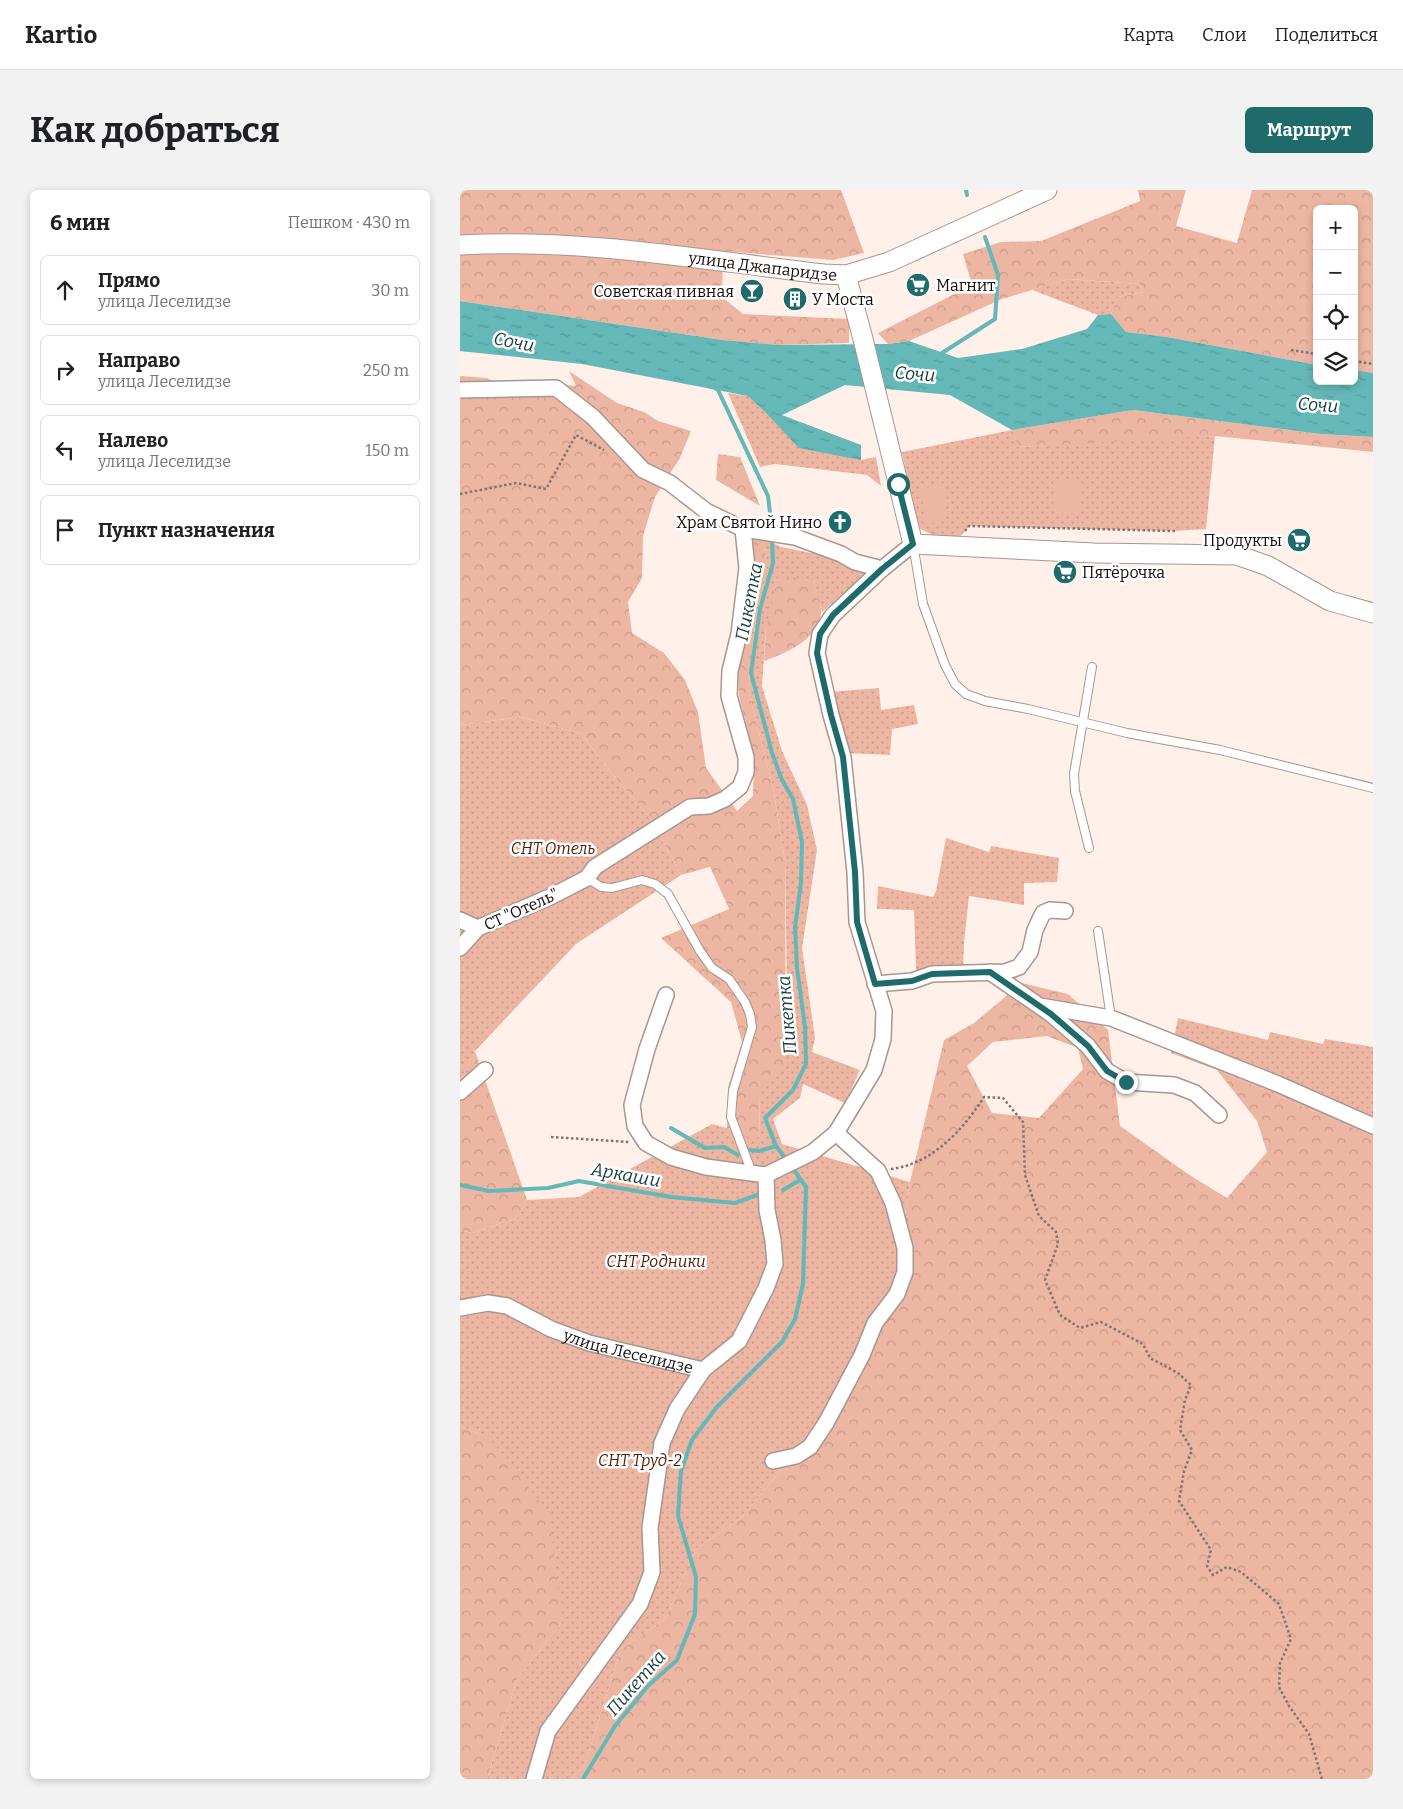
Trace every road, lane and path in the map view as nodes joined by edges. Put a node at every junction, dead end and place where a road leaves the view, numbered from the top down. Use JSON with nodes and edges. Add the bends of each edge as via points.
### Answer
{"nodes":[{"id":1,"x":1047,"y":190,"type":"edge"},
{"id":2,"x":460,"y":245,"type":"edge"},
{"id":3,"x":846,"y":275,"type":"junction"},
{"id":4,"x":1291,"y":350,"type":"dead end"},
{"id":5,"x":1313,"y":353,"type":"edge"},
{"id":6,"x":1358,"y":362,"type":"edge"},
{"id":7,"x":1373,"y":364,"type":"edge"},
{"id":8,"x":460,"y":390,"type":"edge"},
{"id":9,"x":619,"y":445,"type":"junction"},
{"id":10,"x":460,"y":494,"type":"edge"},
{"id":11,"x":743,"y":529,"type":"junction"},
{"id":12,"x":1175,"y":531,"type":"dead end"},
{"id":13,"x":960,"y":537,"type":"dead end"},
{"id":14,"x":913,"y":544,"type":"junction"},
{"id":15,"x":882,"y":569,"type":"junction"},
{"id":16,"x":1373,"y":612,"type":"edge"},
{"id":17,"x":1092,"y":667,"type":"dead end"},
{"id":18,"x":1082,"y":722,"type":"junction"},
{"id":19,"x":1373,"y":788,"type":"edge"},
{"id":20,"x":1089,"y":848,"type":"dead end"},
{"id":21,"x":587,"y":878,"type":"junction"},
{"id":22,"x":1065,"y":911,"type":"dead end"},
{"id":23,"x":460,"y":920,"type":"edge"},
{"id":24,"x":478,"y":928,"type":"junction"},
{"id":25,"x":1098,"y":931,"type":"dead end"},
{"id":26,"x":460,"y":948,"type":"edge"},
{"id":27,"x":990,"y":972,"type":"junction"},
{"id":28,"x":875,"y":984,"type":"junction"},
{"id":29,"x":666,"y":995,"type":"dead end"},
{"id":30,"x":1040,"y":1006,"type":"junction"},
{"id":31,"x":1111,"y":1018,"type":"junction"},
{"id":32,"x":485,"y":1070,"type":"dead end"},
{"id":33,"x":460,"y":1092,"type":"edge"},
{"id":34,"x":1219,"y":1115,"type":"dead end"},
{"id":35,"x":1373,"y":1126,"type":"edge"},
{"id":36,"x":836,"y":1133,"type":"junction"},
{"id":37,"x":551,"y":1137,"type":"dead end"},
{"id":38,"x":646,"y":1143,"type":"junction"},
{"id":39,"x":878,"y":1171,"type":"junction"},
{"id":40,"x":759,"y":1174,"type":"junction"},
{"id":41,"x":460,"y":1308,"type":"edge"},
{"id":42,"x":703,"y":1370,"type":"junction"},
{"id":43,"x":774,"y":1461,"type":"dead end"},
{"id":44,"x":534,"y":1779,"type":"edge"},
{"id":45,"x":1322,"y":1779,"type":"edge"}],
"edges":[{"from":1,"to":3,"type":"street","name":"улица Джапаридзе","via":[[889,262]]},
{"from":2,"to":3,"type":"street","name":"улица Джапаридзе","via":[[499,242],[582,246]]},
{"from":3,"to":14,"type":"street"},
{"from":4,"to":5,"type":"path"},
{"from":6,"to":7,"type":"path"},
{"from":8,"to":9,"type":"street","via":[[556,388],[593,417]]},
{"from":9,"to":10,"type":"path","via":[[605,451],[576,435],[546,489],[516,483]]},
{"from":9,"to":11,"type":"street","via":[[643,470],[670,483],[706,511]]},
{"from":11,"to":15,"type":"street","via":[[795,537],[855,562]]},
{"from":11,"to":21,"type":"street","name":"СТ \"Отель\"","via":[[747,568],[729,696],[746,757],[746,772],[740,787],[709,806],[690,807],[594,867]]},
{"from":12,"to":13,"type":"path","via":[[969,526]]},
{"from":14,"to":15,"type":"street"},
{"from":14,"to":16,"type":"street","via":[[1094,553],[1237,555],[1268,566],[1330,601]]},
{"from":14,"to":18,"type":"lane","via":[[923,604],[955,684],[966,694],[985,701]]},
{"from":15,"to":28,"type":"street","via":[[833,615],[820,634],[817,653],[843,757],[857,922]]},
{"from":17,"to":18,"type":"lane"},
{"from":18,"to":19,"type":"lane","via":[[1220,750]]},
{"from":18,"to":20,"type":"lane","via":[[1075,760],[1075,791]]},
{"from":21,"to":24,"type":"street","name":"СТ \"Отель\""},
{"from":21,"to":40,"type":"lane","via":[[601,888],[642,880],[655,884],[668,894],[712,968],[729,979],[745,1002],[752,1027],[733,1091],[732,1117]]},
{"from":22,"to":27,"type":"street","via":[[1043,913],[1034,930],[1030,952],[1020,966],[1005,972]]},
{"from":23,"to":24,"type":"street"},
{"from":24,"to":26,"type":"street","name":"СТ \"Отель\""},
{"from":25,"to":31,"type":"lane"},
{"from":27,"to":28,"type":"street","via":[[932,974],[912,981]]},
{"from":27,"to":30,"type":"street"},
{"from":28,"to":36,"type":"street","via":[[884,1011],[884,1039],[874,1070]]},
{"from":29,"to":38,"type":"street","via":[[646,1049],[632,1105],[635,1126]]},
{"from":30,"to":31,"type":"street"},
{"from":30,"to":34,"type":"street","via":[[1088,1046],[1107,1071],[1126,1082],[1174,1085],[1195,1093]]},
{"from":31,"to":35,"type":"street","via":[[1278,1084]]},
{"from":32,"to":33,"type":"street"},
{"from":36,"to":39,"type":"street"},
{"from":36,"to":40,"type":"street","via":[[813,1152]]},
{"from":37,"to":38,"type":"path"},
{"from":38,"to":40,"type":"street","via":[[671,1157],[706,1167]]},
{"from":39,"to":43,"type":"street","via":[[893,1203],[905,1248],[905,1272],[898,1294],[874,1322],[857,1363],[810,1447],[796,1456]]},
{"from":39,"to":45,"type":"path","via":[[899,1168],[931,1156],[970,1119],[984,1097],[1004,1098],[1023,1122],[1025,1175],[1039,1216],[1056,1232],[1058,1244],[1045,1280],[1060,1315],[1080,1328],[1101,1322],[1143,1344],[1150,1358],[1178,1373],[1191,1385],[1180,1430],[1192,1450],[1184,1470],[1179,1501],[1211,1550],[1207,1566],[1213,1575],[1227,1567],[1241,1572],[1280,1604],[1291,1639],[1280,1662],[1279,1687],[1309,1734]]},
{"from":40,"to":42,"type":"street","name":"улица Леселидзе","via":[[775,1264],[739,1341]]},
{"from":41,"to":42,"type":"street","name":"улица Леселидзе","via":[[488,1303],[507,1306],[551,1329],[589,1343]]},
{"from":42,"to":44,"type":"street","via":[[677,1409],[662,1443],[650,1528],[652,1572],[640,1604],[548,1731]]}]}
